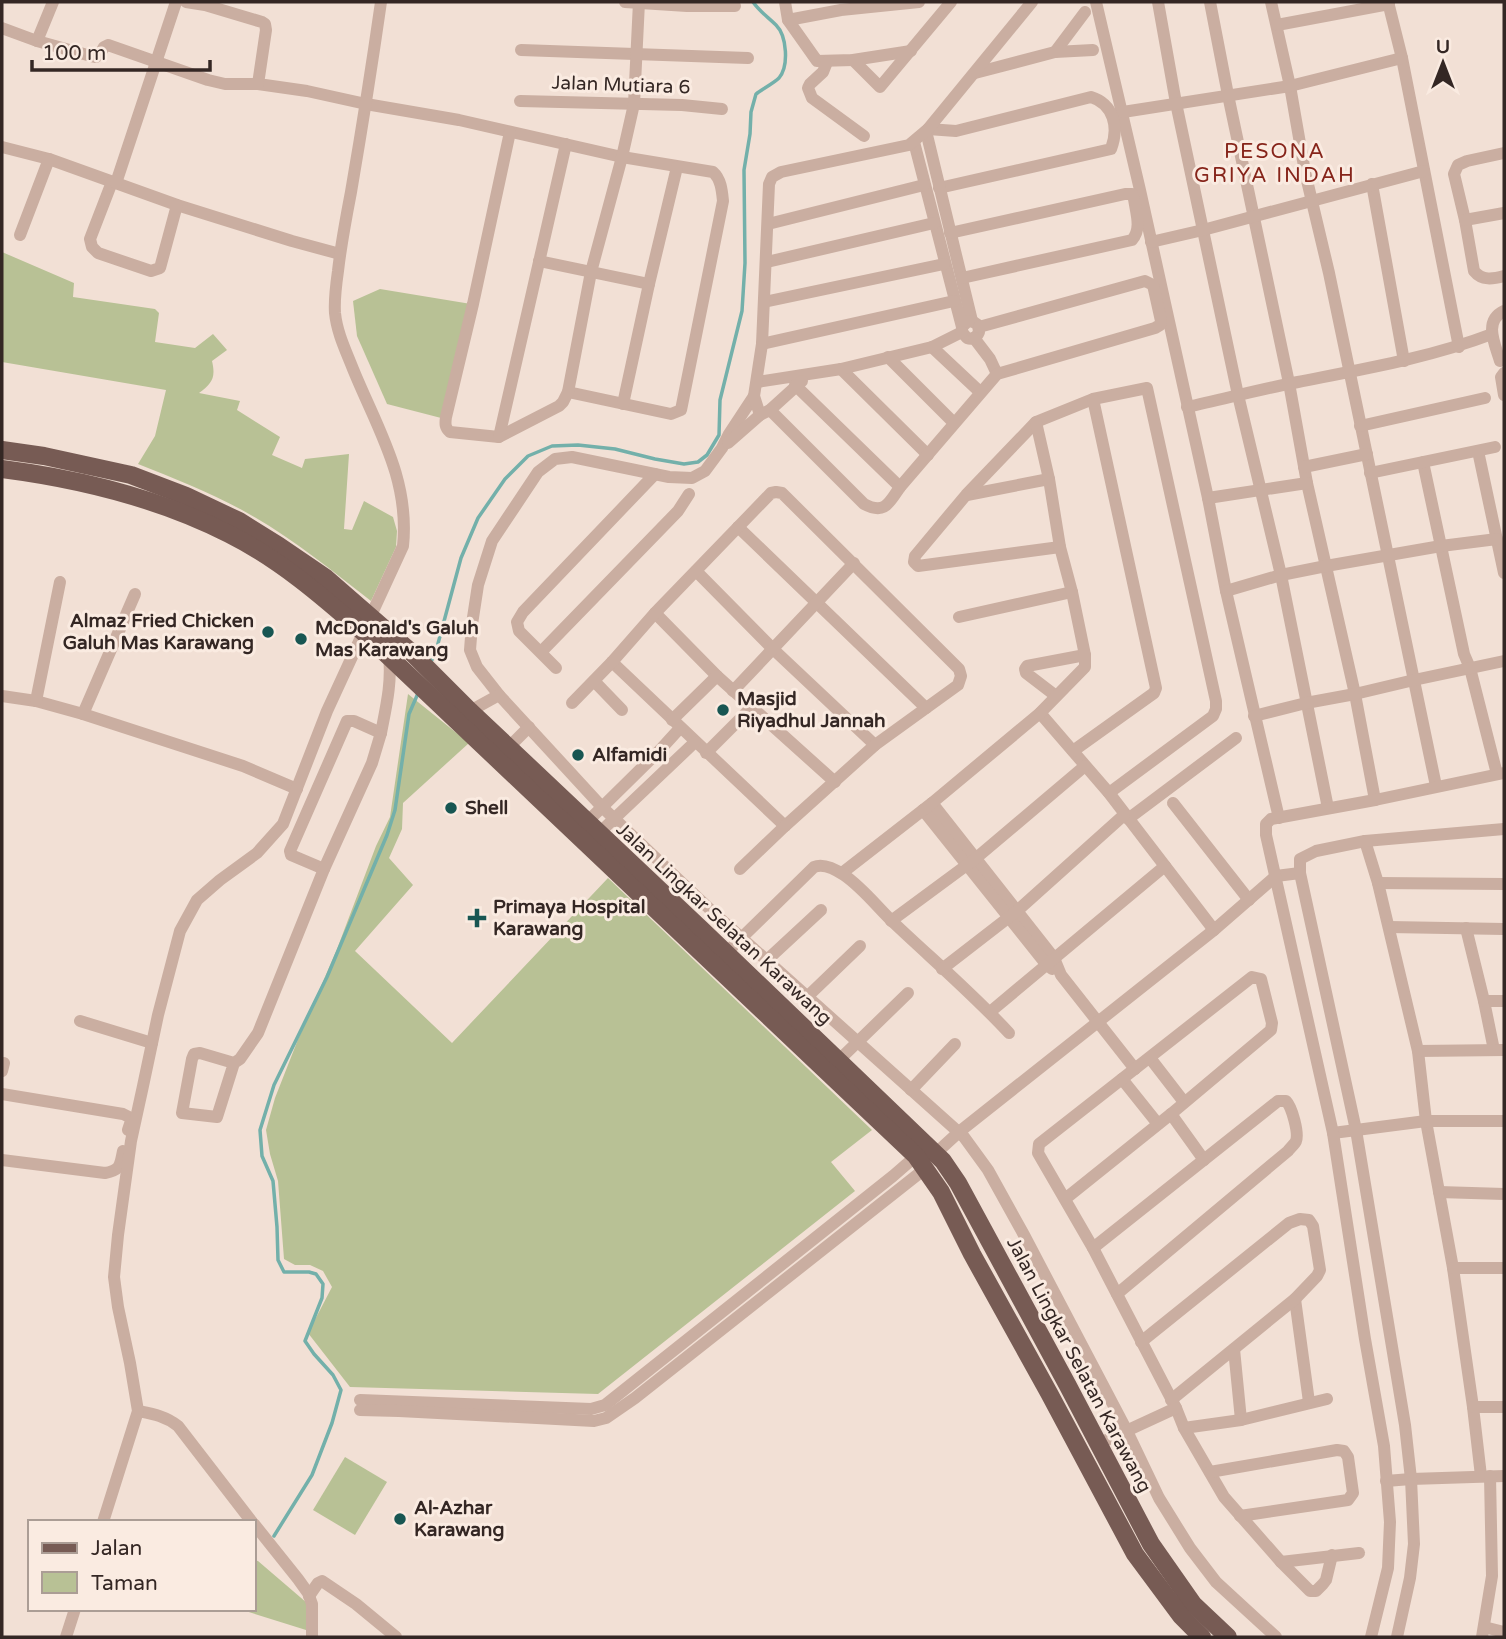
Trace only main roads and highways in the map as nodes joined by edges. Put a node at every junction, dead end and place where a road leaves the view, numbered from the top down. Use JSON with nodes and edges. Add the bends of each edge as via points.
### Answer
{"nodes":[{"id":1,"x":2,"y":450,"type":"edge"},
{"id":2,"x":2,"y":469,"type":"edge"},
{"id":3,"x":367,"y":624,"type":"junction"},
{"id":4,"x":444,"y":697,"type":"junction"},
{"id":5,"x":925,"y":1160,"type":"junction"},
{"id":6,"x":1067,"y":1384,"type":"junction"},
{"id":7,"x":1049,"y":1393,"type":"junction"},
{"id":8,"x":1202,"y":1637,"type":"edge"},
{"id":9,"x":1228,"y":1637,"type":"edge"}],
"edges":[{"from":1,"to":3,"type":"main road","name":"Jalan Lingkar Selatan Karawang","via":[[131,475],[239,521],[326,578]]},
{"from":2,"to":3,"type":"main road","name":"Jalan Lingkar Selatan Karawang","via":[[125,492],[230,534]]},
{"from":3,"to":4,"type":"main road","name":"Jalan Lingkar Selatan Karawang","via":[[406,673]]},
{"from":3,"to":4,"type":"main road","name":"Jalan Lingkar Selatan Karawang","via":[[411,652]]},
{"from":4,"to":5,"type":"main road","name":"Jalan Lingkar Selatan Karawang"},
{"from":4,"to":5,"type":"main road","name":"Jalan Lingkar Selatan Karawang","via":[[470,711],[838,1060]]},
{"from":5,"to":6,"type":"main road","name":"Jalan Lingkar Selatan Karawang","via":[[943,1161],[958,1183]]},
{"from":5,"to":7,"type":"main road","name":"Jalan Lingkar Selatan Karawang"},
{"from":6,"to":7,"type":"main road"},
{"from":6,"to":9,"type":"main road","name":"Jalan Lingkar Selatan Karawang","via":[[1151,1544],[1193,1604]]},
{"from":7,"to":8,"type":"main road","name":"Jalan Lingkar Selatan Karawang","via":[[1135,1554]]}]}
